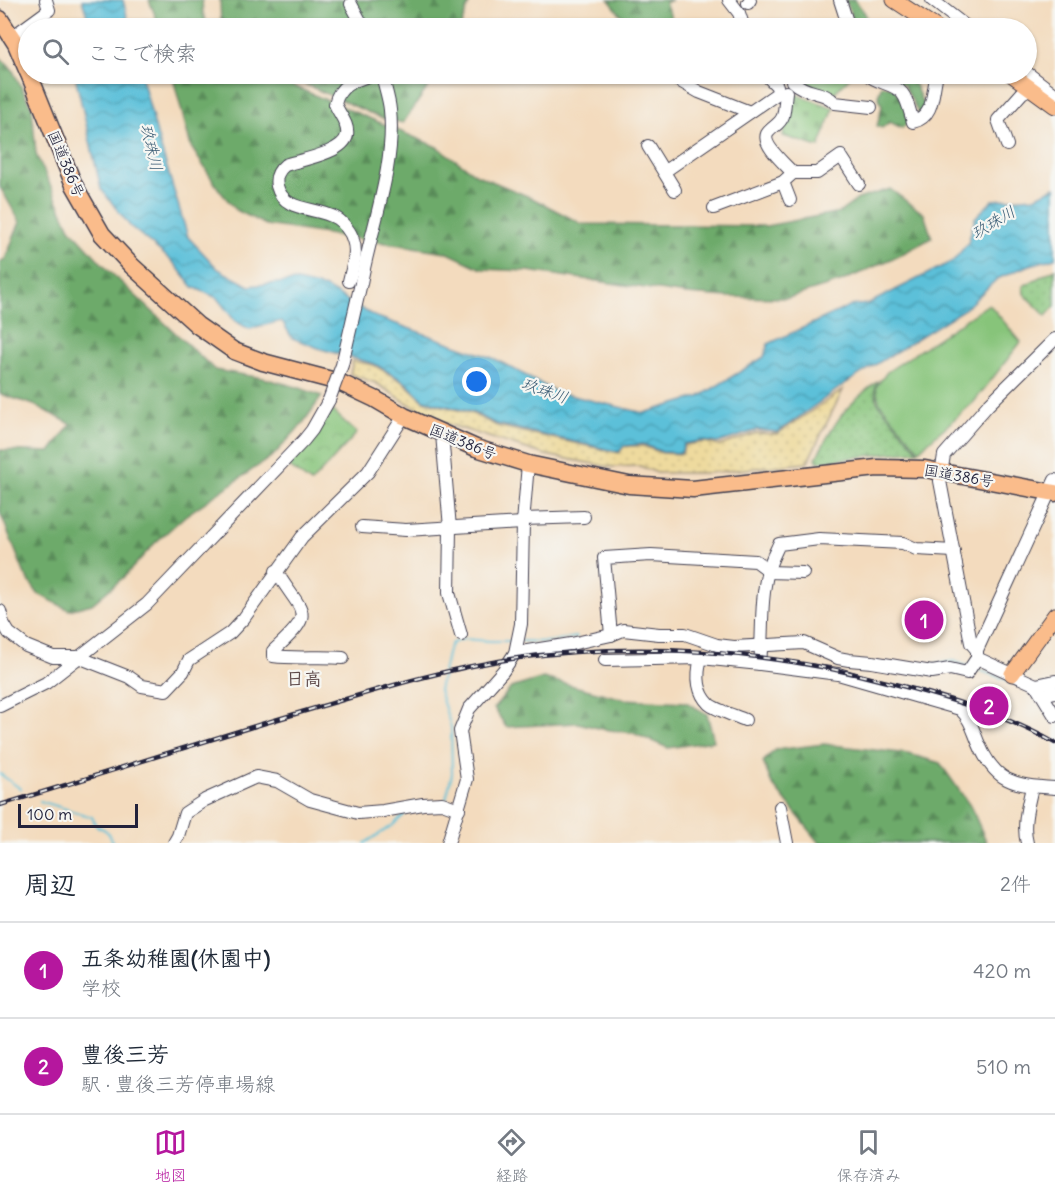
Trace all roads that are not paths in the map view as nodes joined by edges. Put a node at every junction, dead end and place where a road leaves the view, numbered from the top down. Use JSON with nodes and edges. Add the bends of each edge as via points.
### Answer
{"nodes":[{"id":1,"x":46,"y":0,"type":"edge"},
{"id":2,"x":729,"y":0,"type":"edge"},
{"id":3,"x":840,"y":0,"type":"edge"},
{"id":4,"x":894,"y":0,"type":"edge"},
{"id":5,"x":937,"y":2,"type":"edge"},
{"id":6,"x":351,"y":4,"type":"dead end"},
{"id":7,"x":38,"y":18,"type":"edge"},
{"id":8,"x":359,"y":18,"type":"edge"},
{"id":9,"x":741,"y":18,"type":"edge"},
{"id":10,"x":846,"y":18,"type":"edge"},
{"id":11,"x":922,"y":18,"type":"edge"},
{"id":12,"x":956,"y":18,"type":"edge"},
{"id":13,"x":0,"y":19,"type":"edge"},
{"id":14,"x":18,"y":33,"type":"edge"},
{"id":15,"x":12,"y":37,"type":"junction"},
{"id":16,"x":18,"y":50,"type":"edge"},
{"id":17,"x":1037,"y":80,"type":"edge"},
{"id":18,"x":34,"y":84,"type":"edge"},
{"id":19,"x":349,"y":84,"type":"edge"},
{"id":20,"x":384,"y":84,"type":"edge"},
{"id":21,"x":685,"y":84,"type":"edge"},
{"id":22,"x":775,"y":84,"type":"edge"},
{"id":23,"x":887,"y":84,"type":"edge"},
{"id":24,"x":934,"y":84,"type":"edge"},
{"id":25,"x":1025,"y":84,"type":"edge"},
{"id":26,"x":790,"y":86,"type":"edge"},
{"id":27,"x":1031,"y":88,"type":"junction"},
{"id":28,"x":1055,"y":93,"type":"edge"},
{"id":29,"x":1055,"y":106,"type":"edge"},
{"id":30,"x":871,"y":107,"type":"dead end"},
{"id":31,"x":750,"y":112,"type":"junction"},
{"id":32,"x":1007,"y":145,"type":"dead end"},
{"id":33,"x":648,"y":146,"type":"dead end"},
{"id":34,"x":665,"y":171,"type":"junction"},
{"id":35,"x":794,"y":173,"type":"junction"},
{"id":36,"x":783,"y":182,"type":"junction"},
{"id":37,"x":859,"y":184,"type":"dead end"},
{"id":38,"x":675,"y":190,"type":"dead end"},
{"id":39,"x":790,"y":200,"type":"dead end"},
{"id":40,"x":714,"y":208,"type":"dead end"},
{"id":41,"x":355,"y":282,"type":"junction"},
{"id":42,"x":1054,"y":343,"type":"edge"},
{"id":43,"x":404,"y":416,"type":"junction"},
{"id":44,"x":442,"y":434,"type":"junction"},
{"id":45,"x":528,"y":464,"type":"junction"},
{"id":46,"x":940,"y":472,"type":"junction"},
{"id":47,"x":1053,"y":488,"type":"edge"},
{"id":48,"x":584,"y":518,"type":"dead end"},
{"id":49,"x":523,"y":521,"type":"junction"},
{"id":50,"x":362,"y":527,"type":"dead end"},
{"id":51,"x":450,"y":528,"type":"junction"},
{"id":52,"x":954,"y":551,"type":"junction"},
{"id":53,"x":276,"y":571,"type":"junction"},
{"id":54,"x":768,"y":571,"type":"junction"},
{"id":55,"x":803,"y":573,"type":"dead end"},
{"id":56,"x":0,"y":611,"type":"edge"},
{"id":57,"x":1055,"y":615,"type":"edge"},
{"id":58,"x":610,"y":631,"type":"junction"},
{"id":59,"x":461,"y":635,"type":"dead end"},
{"id":60,"x":762,"y":641,"type":"junction"},
{"id":61,"x":517,"y":646,"type":"junction"},
{"id":62,"x":977,"y":654,"type":"junction"},
{"id":63,"x":78,"y":657,"type":"junction"},
{"id":64,"x":343,"y":658,"type":"dead end"},
{"id":65,"x":701,"y":658,"type":"junction"},
{"id":66,"x":605,"y":660,"type":"dead end"},
{"id":67,"x":760,"y":664,"type":"junction"},
{"id":68,"x":1012,"y":674,"type":"junction"},
{"id":69,"x":1055,"y":681,"type":"edge"},
{"id":70,"x":1045,"y":691,"type":"edge"},
{"id":71,"x":0,"y":706,"type":"edge"},
{"id":72,"x":1055,"y":716,"type":"edge"},
{"id":73,"x":745,"y":720,"type":"dead end"},
{"id":74,"x":1032,"y":787,"type":"junction"},
{"id":75,"x":1055,"y":788,"type":"edge"},
{"id":76,"x":450,"y":806,"type":"junction"},
{"id":77,"x":780,"y":807,"type":"dead end"},
{"id":78,"x":453,"y":831,"type":"junction"},
{"id":79,"x":174,"y":843,"type":"edge"},
{"id":80,"x":448,"y":843,"type":"edge"},
{"id":81,"x":461,"y":843,"type":"edge"},
{"id":82,"x":787,"y":843,"type":"edge"},
{"id":83,"x":1027,"y":843,"type":"edge"}],
"edges":[{"from":1,"to":7,"type":"street","via":[[49,10]]},
{"from":2,"to":9,"type":"street"},
{"from":3,"to":10,"type":"street"},
{"from":4,"to":11,"type":"main road"},
{"from":5,"to":12,"type":"street"},
{"from":6,"to":8,"type":"street"},
{"from":13,"to":15,"type":"highway","name":"国道386号"},
{"from":14,"to":15,"type":"street"},
{"from":15,"to":16,"type":"highway","name":"国道386号"},
{"from":17,"to":28,"type":"street"},
{"from":18,"to":43,"type":"highway","name":"国道386号","via":[[83,203],[102,234],[207,334],[262,362],[339,382]]},
{"from":19,"to":41,"type":"street","via":[[342,87],[335,104],[345,123],[347,135],[342,145],[285,165],[276,181],[287,201],[299,208],[322,211],[338,219],[350,232],[356,251]]},
{"from":20,"to":41,"type":"street","via":[[390,109],[387,168]]},
{"from":21,"to":31,"type":"street"},
{"from":22,"to":26,"type":"street"},
{"from":23,"to":24,"type":"street","via":[[903,93],[913,122],[927,114]]},
{"from":25,"to":27,"type":"main road"},
{"from":26,"to":30,"type":"street","via":[[831,98],[835,103]]},
{"from":26,"to":31,"type":"street"},
{"from":26,"to":35,"type":"street","via":[[783,116],[766,138],[768,147]]},
{"from":27,"to":29,"type":"main road"},
{"from":27,"to":32,"type":"street","via":[[998,120]]},
{"from":31,"to":34,"type":"street"},
{"from":33,"to":34,"type":"street"},
{"from":34,"to":38,"type":"street"},
{"from":35,"to":36,"type":"street"},
{"from":35,"to":37,"type":"street","via":[[817,173],[841,156]]},
{"from":36,"to":39,"type":"street"},
{"from":36,"to":40,"type":"street"},
{"from":41,"to":63,"type":"street","bridge":true,"via":[[342,365],[322,415],[304,440],[147,604]]},
{"from":42,"to":46,"type":"street","via":[[988,405],[944,455]]},
{"from":43,"to":44,"type":"highway","name":"国道386号"},
{"from":43,"to":53,"type":"street","via":[[368,472],[302,537]]},
{"from":44,"to":45,"type":"highway","name":"国道386号"},
{"from":44,"to":51,"type":"street"},
{"from":45,"to":46,"type":"highway","name":"国道386号","via":[[629,485],[670,489],[877,468]]},
{"from":45,"to":49,"type":"street"},
{"from":46,"to":47,"type":"highway","name":"国道386号"},
{"from":46,"to":52,"type":"street"},
{"from":47,"to":62,"type":"street"},
{"from":48,"to":49,"type":"street"},
{"from":49,"to":51,"type":"street"},
{"from":49,"to":61,"type":"street"},
{"from":50,"to":51,"type":"street"},
{"from":51,"to":59,"type":"street","via":[[449,593]]},
{"from":52,"to":54,"type":"street","via":[[916,549],[903,543],[819,539],[779,544]]},
{"from":52,"to":62,"type":"street","via":[[971,643]]},
{"from":53,"to":63,"type":"street","via":[[244,618],[230,633],[189,660],[166,690],[142,686],[129,676]]},
{"from":53,"to":64,"type":"street","via":[[298,600],[302,620],[273,651],[273,656]]},
{"from":54,"to":55,"type":"street"},
{"from":54,"to":58,"type":"street","via":[[756,561],[651,555],[604,558]]},
{"from":54,"to":60,"type":"street"},
{"from":56,"to":63,"type":"street","via":[[9,633],[18,641],[53,657]]},
{"from":57,"to":68,"type":"main road"},
{"from":58,"to":60,"type":"street","via":[[685,634],[734,647]]},
{"from":58,"to":61,"type":"street"},
{"from":60,"to":62,"type":"street","via":[[804,643],[838,658],[932,672],[950,669],[967,673]]},
{"from":60,"to":67,"type":"street"},
{"from":61,"to":76,"type":"street","via":[[503,671],[469,709],[460,731],[467,779]]},
{"from":62,"to":68,"type":"street"},
{"from":63,"to":71,"type":"street","via":[[46,683]]},
{"from":65,"to":66,"type":"street"},
{"from":65,"to":67,"type":"street"},
{"from":65,"to":73,"type":"street","via":[[699,686],[709,704]]},
{"from":67,"to":74,"type":"street","via":[[838,674],[960,710],[967,716],[985,758],[997,774]]},
{"from":68,"to":70,"type":"street"},
{"from":69,"to":70,"type":"street"},
{"from":70,"to":72,"type":"street"},
{"from":74,"to":75,"type":"street"},
{"from":74,"to":83,"type":"street","via":[[1024,835]]},
{"from":76,"to":78,"type":"street"},
{"from":76,"to":79,"type":"street","via":[[423,804],[358,813],[310,800],[277,781],[256,777],[184,813]]},
{"from":77,"to":82,"type":"street"},
{"from":78,"to":80,"type":"street"},
{"from":78,"to":81,"type":"street"}]}
